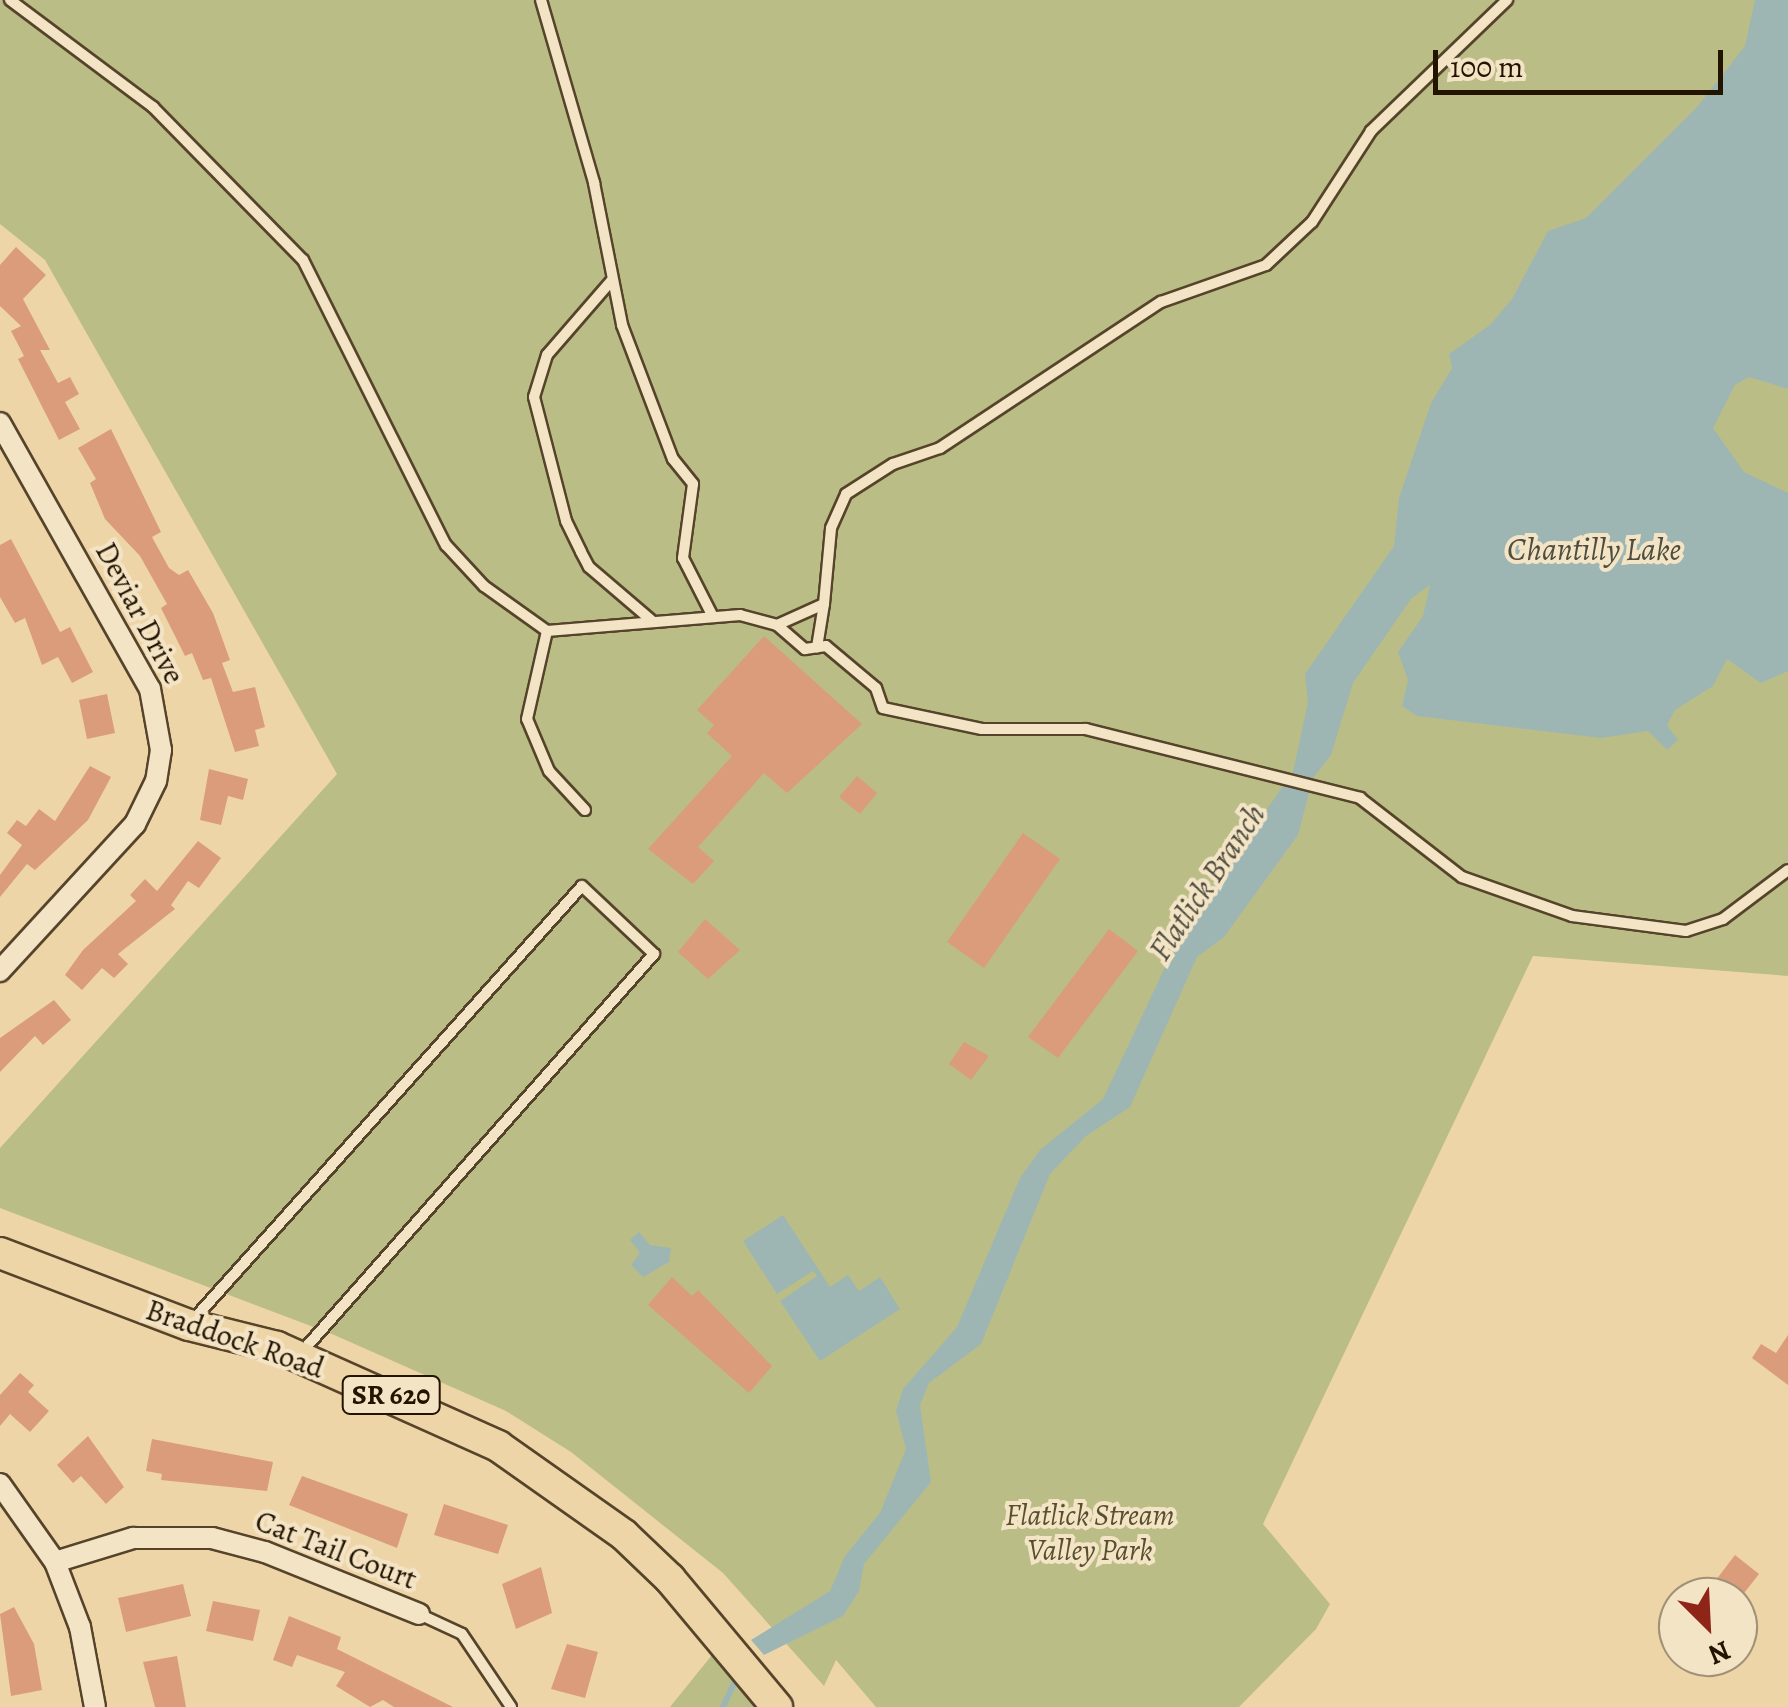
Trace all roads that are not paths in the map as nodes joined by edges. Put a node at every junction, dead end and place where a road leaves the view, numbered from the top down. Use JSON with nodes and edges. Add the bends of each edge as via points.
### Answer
{"nodes":[{"id":1,"x":10,"y":0,"type":"edge"},
{"id":2,"x":541,"y":0,"type":"edge"},
{"id":3,"x":1507,"y":0,"type":"edge"},
{"id":4,"x":612,"y":280,"type":"junction"},
{"id":5,"x":0,"y":423,"type":"edge"},
{"id":6,"x":824,"y":604,"type":"junction"},
{"id":7,"x":712,"y":617,"type":"junction"},
{"id":8,"x":650,"y":620,"type":"junction"},
{"id":9,"x":777,"y":626,"type":"junction"},
{"id":10,"x":547,"y":631,"type":"junction"},
{"id":11,"x":817,"y":647,"type":"junction"},
{"id":12,"x":585,"y":810,"type":"dead end"},
{"id":13,"x":1788,"y":870,"type":"edge"},
{"id":14,"x":0,"y":971,"type":"edge"},
{"id":15,"x":0,"y":1253,"type":"edge"},
{"id":16,"x":189,"y":1325,"type":"junction"},
{"id":17,"x":297,"y":1358,"type":"junction"},
{"id":18,"x":0,"y":1484,"type":"edge"},
{"id":19,"x":56,"y":1562,"type":"junction"},
{"id":20,"x":419,"y":1614,"type":"joint"},
{"id":21,"x":95,"y":1707,"type":"edge"},
{"id":22,"x":511,"y":1707,"type":"edge"},
{"id":23,"x":777,"y":1707,"type":"edge"}],
"edges":[{"from":1,"to":10,"type":"lane","via":[[153,107],[303,260],[446,545],[484,586]]},
{"from":2,"to":4,"type":"lane","via":[[594,183]]},
{"from":3,"to":6,"type":"lane","via":[[1371,132],[1312,222],[1266,265],[1161,302],[940,448],[892,464],[846,494],[831,528]]},
{"from":4,"to":7,"type":"lane","via":[[642,384],[673,458],[693,484],[683,558]]},
{"from":4,"to":8,"type":"lane","via":[[547,354],[534,397],[580,552],[589,568]]},
{"from":5,"to":14,"type":"street","name":"Deviar Drive","via":[[150,689],[161,750],[156,781],[135,824]]},
{"from":6,"to":9,"type":"lane"},
{"from":6,"to":11,"type":"lane"},
{"from":7,"to":8,"type":"lane"},
{"from":7,"to":9,"type":"lane","via":[[752,616]]},
{"from":8,"to":10,"type":"lane"},
{"from":9,"to":11,"type":"lane","via":[[805,649]]},
{"from":10,"to":12,"type":"lane","via":[[527,719],[549,771]]},
{"from":11,"to":13,"type":"lane","via":[[826,646],[876,688],[883,708],[896,712],[1012,732],[1086,729],[1360,798],[1462,877],[1572,916],[1686,931],[1724,918]]},
{"from":15,"to":16,"type":"main road","name":"Braddock Road","number":"SR 620"},
{"from":16,"to":17,"type":"main road","name":"Braddock Road","number":"SR 620"},
{"from":16,"to":17,"type":"lane","via":[[582,886],[654,954]]},
{"from":17,"to":23,"type":"main road","name":"Braddock Road","number":"SR 620","via":[[413,1404],[561,1486],[646,1556]]},
{"from":18,"to":19,"type":"street"},
{"from":19,"to":20,"type":"street","name":"Cat Tail Court","via":[[133,1538],[212,1538],[265,1552]]},
{"from":19,"to":21,"type":"street","via":[[80,1627]]},
{"from":20,"to":22,"type":"lane","via":[[462,1634]]}]}
